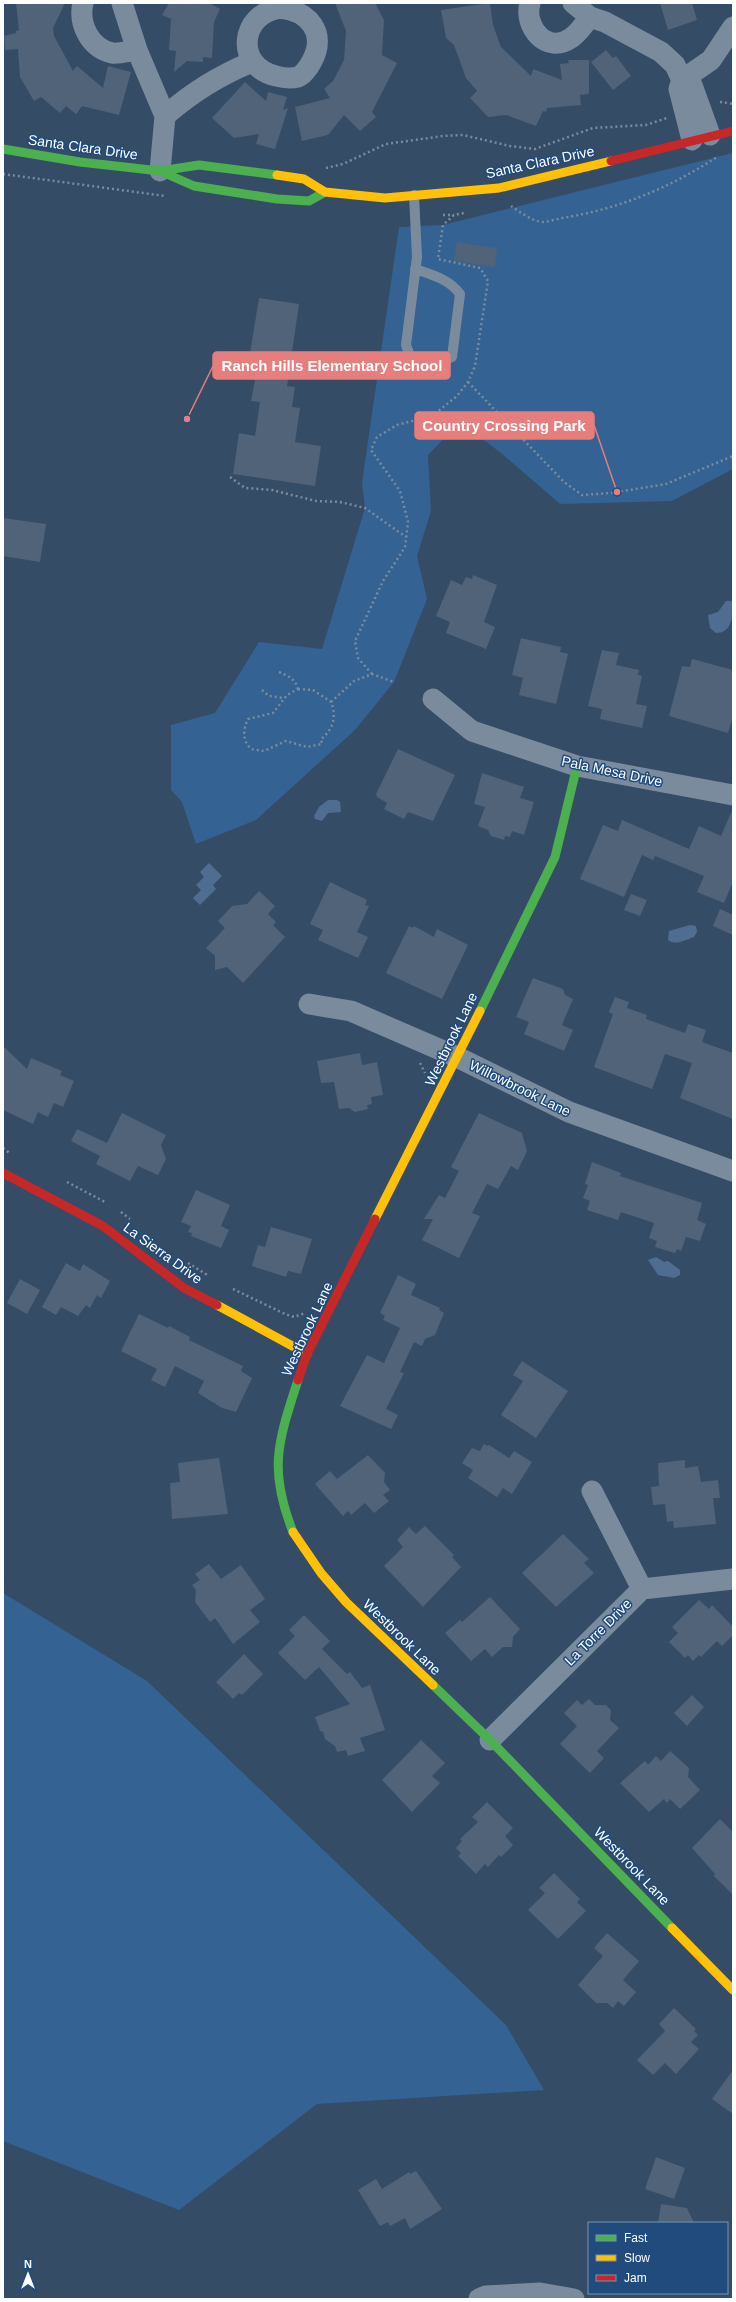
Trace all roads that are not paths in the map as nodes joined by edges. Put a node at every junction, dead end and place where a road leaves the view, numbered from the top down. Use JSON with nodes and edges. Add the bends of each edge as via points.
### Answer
{"nodes":[{"id":1,"x":84,"y":3,"type":"edge"},
{"id":2,"x":122,"y":3,"type":"edge"},
{"id":3,"x":530,"y":3,"type":"edge"},
{"id":4,"x":572,"y":3,"type":"edge"},
{"id":5,"x":268,"y":6,"type":"edge"},
{"id":6,"x":590,"y":17,"type":"junction"},
{"id":7,"x":733,"y":27,"type":"edge"},
{"id":8,"x":137,"y":50,"type":"junction"},
{"id":9,"x":252,"y":62,"type":"junction"},
{"id":10,"x":682,"y":80,"type":"junction"},
{"id":11,"x":165,"y":116,"type":"junction"},
{"id":12,"x":733,"y":131,"type":"edge"},
{"id":13,"x":701,"y":138,"type":"junction"},
{"id":14,"x":3,"y":149,"type":"edge"},
{"id":15,"x":160,"y":171,"type":"junction"},
{"id":16,"x":325,"y":192,"type":"junction"},
{"id":17,"x":414,"y":195,"type":"junction"},
{"id":18,"x":415,"y":269,"type":"junction"},
{"id":19,"x":433,"y":699,"type":"dead end"},
{"id":20,"x":577,"y":766,"type":"junction"},
{"id":21,"x":733,"y":795,"type":"edge"},
{"id":22,"x":309,"y":1004,"type":"dead end"},
{"id":23,"x":457,"y":1057,"type":"junction"},
{"id":24,"x":733,"y":1172,"type":"edge"},
{"id":25,"x":3,"y":1173,"type":"edge"},
{"id":26,"x":307,"y":1354,"type":"junction"},
{"id":27,"x":592,"y":1491,"type":"dead end"},
{"id":28,"x":733,"y":1579,"type":"edge"},
{"id":29,"x":642,"y":1589,"type":"junction"},
{"id":30,"x":490,"y":1740,"type":"junction"},
{"id":31,"x":733,"y":1990,"type":"edge"},
{"id":32,"x":479,"y":2299,"type":"edge"},
{"id":33,"x":574,"y":2299,"type":"edge"}],
"edges":[{"from":1,"to":8,"type":"street","via":[[83,21],[88,36],[98,48],[113,53]]},
{"from":2,"to":8,"type":"street"},
{"from":3,"to":6,"type":"street","via":[[529,19],[532,28],[538,36],[548,41],[571,39]]},
{"from":4,"to":6,"type":"street"},
{"from":5,"to":9,"type":"street","via":[[249,31],[247,48]]},
{"from":5,"to":9,"type":"street","via":[[292,9],[305,16],[314,27],[318,40],[316,54],[309,67],[299,77],[286,79],[260,70]]},
{"from":6,"to":10,"type":"street","via":[[605,22],[661,52],[675,65]]},
{"from":7,"to":10,"type":"street","via":[[711,60]]},
{"from":8,"to":11,"type":"street"},
{"from":9,"to":11,"type":"street","via":[[236,68],[186,97]]},
{"from":10,"to":13,"type":"street","via":[[692,85],[693,111]]},
{"from":11,"to":15,"type":"street"},
{"from":12,"to":13,"type":"street","name":"Santa Clara Drive"},
{"from":13,"to":17,"type":"street","name":"Santa Clara Drive","via":[[499,188]]},
{"from":14,"to":15,"type":"street","name":"Santa Clara Drive","via":[[80,162]]},
{"from":15,"to":16,"type":"street","name":"Santa Clara Drive","via":[[199,165],[304,178]]},
{"from":15,"to":16,"type":"street","name":"Santa Clara Drive","via":[[194,186],[277,199],[309,201]]},
{"from":16,"to":17,"type":"street","name":"Santa Clara Drive","via":[[385,198]]},
{"from":17,"to":18,"type":"lane"},
{"from":18,"to":18,"type":"lane","via":[[406,345],[410,356],[433,362],[446,360],[452,357],[460,294],[453,285]]},
{"from":19,"to":20,"type":"street","name":"Pala Mesa Drive","via":[[472,731]]},
{"from":20,"to":21,"type":"street","name":"Pala Mesa Drive"},
{"from":20,"to":23,"type":"street","name":"Westbrook Lane","via":[[555,857]]},
{"from":22,"to":23,"type":"street","name":"Willowbrook Lane","via":[[351,1011]]},
{"from":23,"to":24,"type":"street","name":"Willowbrook Lane","via":[[568,1112]]},
{"from":23,"to":26,"type":"street","name":"Westbrook Lane"},
{"from":25,"to":26,"type":"street","name":"La Sierra Drive","via":[[102,1226],[184,1288]]},
{"from":26,"to":30,"type":"street","name":"Westbrook Lane","via":[[281,1433],[277,1470],[282,1504],[296,1539],[320,1573],[346,1602]]},
{"from":27,"to":29,"type":"street"},
{"from":28,"to":29,"type":"street","name":"La Torre Drive"},
{"from":29,"to":30,"type":"street","name":"La Torre Drive"},
{"from":30,"to":31,"type":"street","name":"Westbrook Lane"},
{"from":32,"to":33,"type":"street","via":[[486,2296],[540,2293]]}]}
